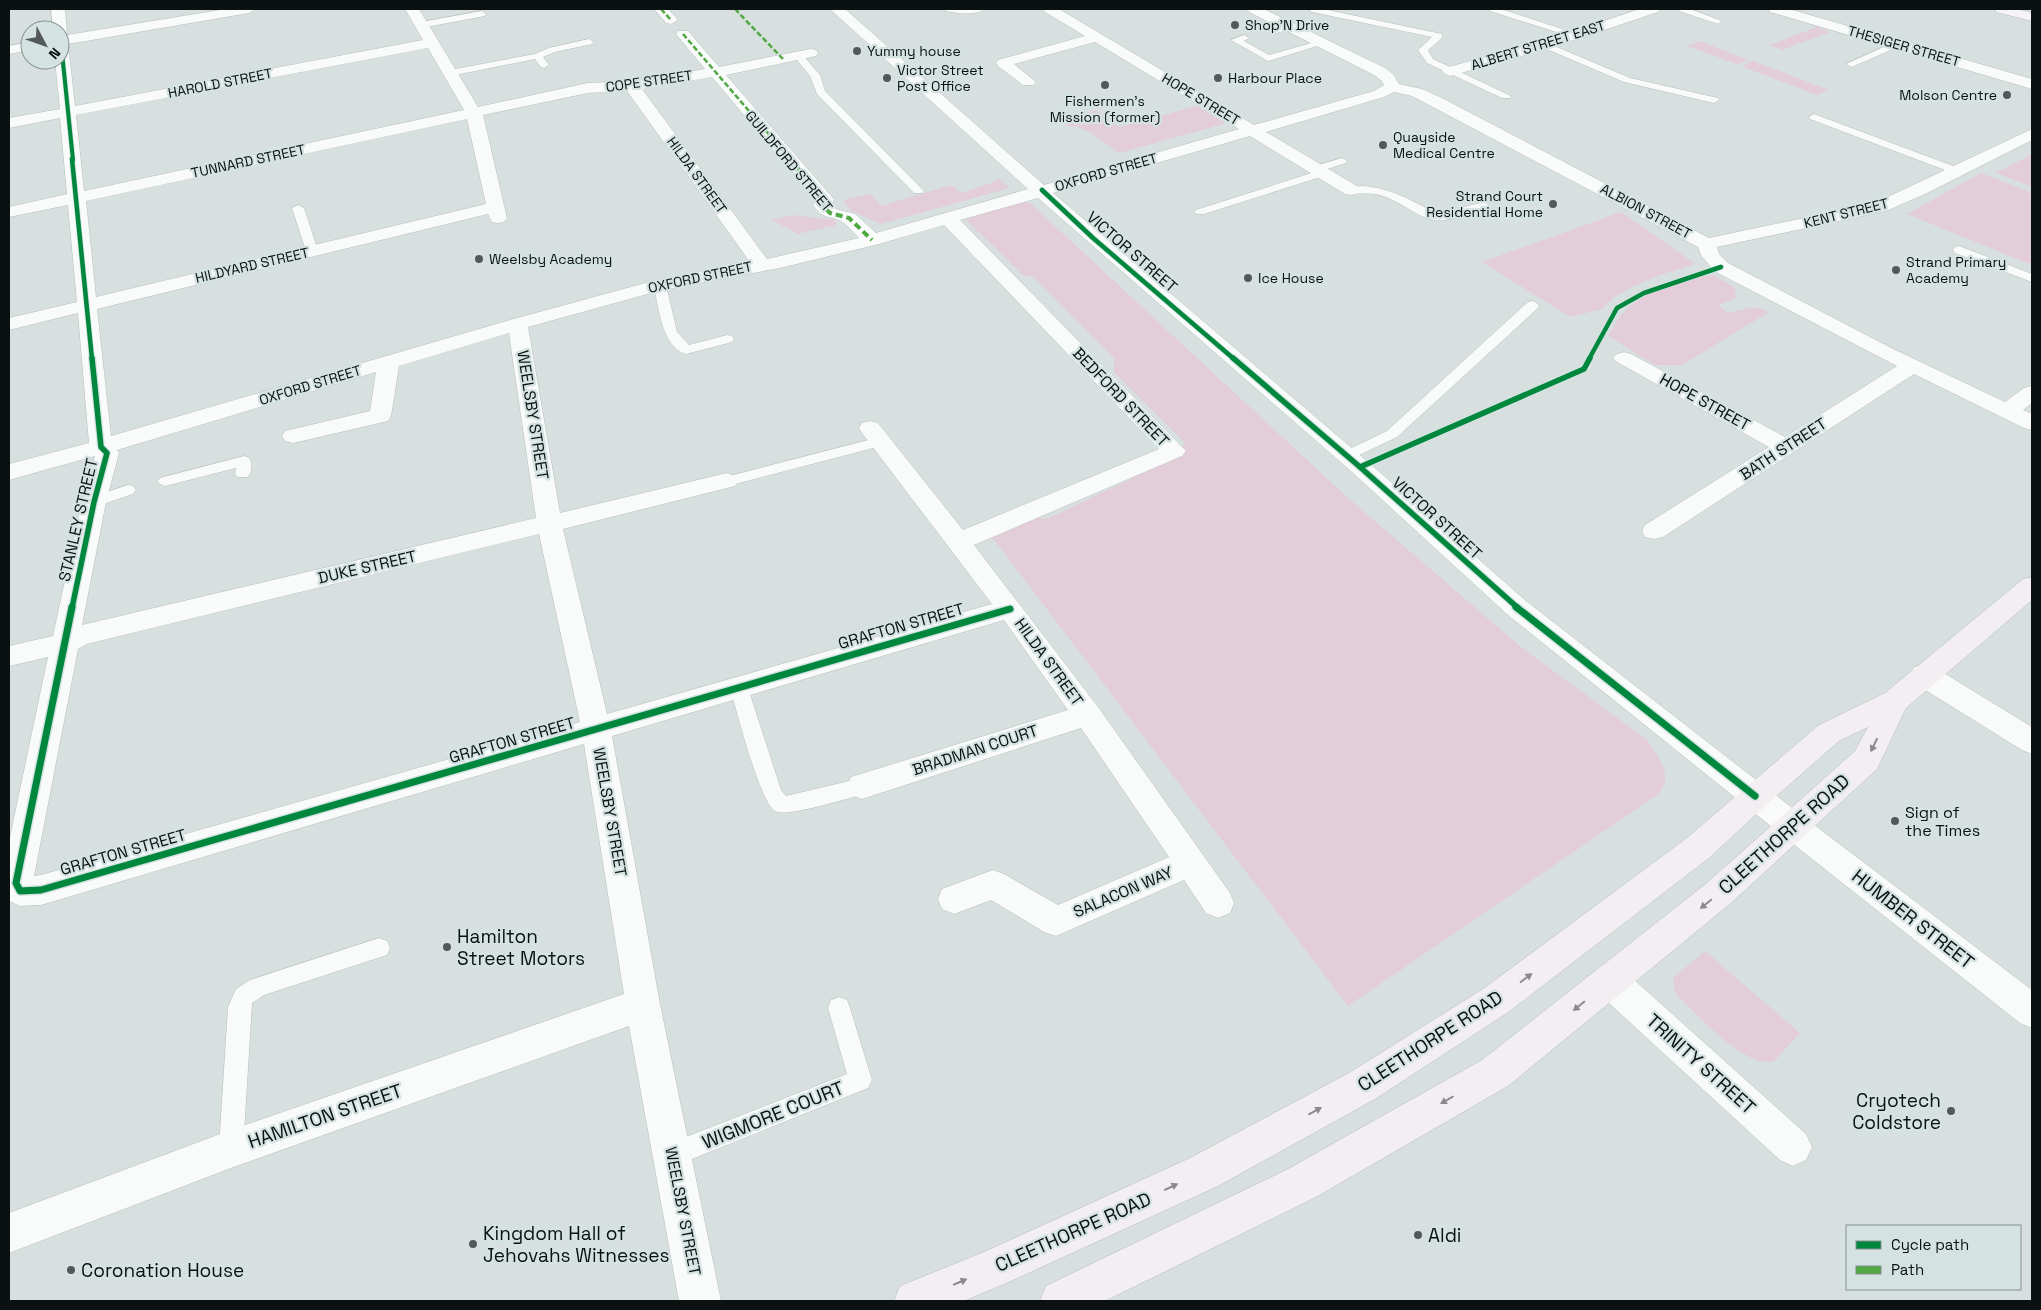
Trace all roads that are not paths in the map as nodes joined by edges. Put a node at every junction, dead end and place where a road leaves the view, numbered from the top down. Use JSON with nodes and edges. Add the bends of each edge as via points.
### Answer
{"nodes":[{"id":1,"x":249,"y":9,"type":"edge"},
{"id":2,"x":412,"y":9,"type":"edge"},
{"id":3,"x":661,"y":9,"type":"edge"},
{"id":4,"x":837,"y":9,"type":"edge"},
{"id":5,"x":948,"y":9,"type":"edge"},
{"id":6,"x":981,"y":9,"type":"edge"},
{"id":7,"x":1050,"y":9,"type":"edge"},
{"id":8,"x":1254,"y":9,"type":"edge"},
{"id":9,"x":1312,"y":9,"type":"edge"},
{"id":10,"x":1493,"y":9,"type":"edge"},
{"id":11,"x":1653,"y":9,"type":"edge"},
{"id":12,"x":1682,"y":9,"type":"edge"},
{"id":13,"x":1775,"y":9,"type":"edge"},
{"id":14,"x":2001,"y":9,"type":"edge"},
{"id":15,"x":482,"y":14,"type":"dead end"},
{"id":16,"x":2032,"y":17,"type":"edge"},
{"id":17,"x":671,"y":20,"type":"dead end"},
{"id":18,"x":1718,"y":21,"type":"dead end"},
{"id":19,"x":421,"y":25,"type":"junction"},
{"id":20,"x":683,"y":34,"type":"dead end"},
{"id":21,"x":1575,"y":34,"type":"junction"},
{"id":22,"x":70,"y":35,"type":"edge"},
{"id":23,"x":1097,"y":37,"type":"junction"},
{"id":24,"x":1244,"y":38,"type":"dead end"},
{"id":25,"x":589,"y":42,"type":"dead end"},
{"id":26,"x":432,"y":43,"type":"junction"},
{"id":27,"x":1322,"y":43,"type":"junction"},
{"id":28,"x":1545,"y":44,"type":"junction"},
{"id":29,"x":1897,"y":44,"type":"junction"},
{"id":30,"x":804,"y":54,"type":"joint"},
{"id":31,"x":537,"y":56,"type":"junction"},
{"id":32,"x":1851,"y":64,"type":"dead end"},
{"id":33,"x":544,"y":65,"type":"dead end"},
{"id":34,"x":64,"y":70,"type":"edge"},
{"id":35,"x":715,"y":71,"type":"junction"},
{"id":36,"x":1450,"y":71,"type":"junction"},
{"id":37,"x":450,"y":74,"type":"junction"},
{"id":38,"x":1028,"y":82,"type":"dead end"},
{"id":39,"x":2032,"y":84,"type":"edge"},
{"id":40,"x":633,"y":86,"type":"junction"},
{"id":41,"x":1392,"y":87,"type":"junction"},
{"id":42,"x":1506,"y":96,"type":"dead end"},
{"id":43,"x":1714,"y":100,"type":"dead end"},
{"id":44,"x":68,"y":112,"type":"junction"},
{"id":45,"x":480,"y":112,"type":"junction"},
{"id":46,"x":1814,"y":117,"type":"dead end"},
{"id":47,"x":9,"y":123,"type":"edge"},
{"id":48,"x":1251,"y":130,"type":"junction"},
{"id":49,"x":2032,"y":134,"type":"edge"},
{"id":50,"x":1342,"y":161,"type":"dead end"},
{"id":51,"x":1319,"y":171,"type":"junction"},
{"id":52,"x":1957,"y":171,"type":"junction"},
{"id":53,"x":1042,"y":190,"type":"junction"},
{"id":54,"x":1351,"y":190,"type":"joint"},
{"id":55,"x":918,"y":191,"type":"dead end"},
{"id":56,"x":78,"y":198,"type":"junction"},
{"id":57,"x":1484,"y":204,"type":"dead end"},
{"id":58,"x":298,"y":208,"type":"dead end"},
{"id":59,"x":9,"y":212,"type":"edge"},
{"id":60,"x":1200,"y":212,"type":"dead end"},
{"id":61,"x":948,"y":219,"type":"junction"},
{"id":62,"x":872,"y":240,"type":"junction"},
{"id":63,"x":1707,"y":244,"type":"junction"},
{"id":64,"x":1959,"y":250,"type":"dead end"},
{"id":65,"x":312,"y":251,"type":"junction"},
{"id":66,"x":761,"y":264,"type":"junction"},
{"id":67,"x":2032,"y":278,"type":"edge"},
{"id":68,"x":660,"y":284,"type":"junction"},
{"id":69,"x":1533,"y":305,"type":"dead end"},
{"id":70,"x":86,"y":306,"type":"junction"},
{"id":71,"x":9,"y":324,"type":"edge"},
{"id":72,"x":517,"y":324,"type":"junction"},
{"id":73,"x":727,"y":339,"type":"dead end"},
{"id":74,"x":1624,"y":358,"type":"dead end"},
{"id":75,"x":389,"y":361,"type":"junction"},
{"id":76,"x":1912,"y":366,"type":"junction"},
{"id":77,"x":2032,"y":393,"type":"edge"},
{"id":78,"x":2007,"y":411,"type":"junction"},
{"id":79,"x":2032,"y":423,"type":"edge"},
{"id":80,"x":875,"y":435,"type":"joint"},
{"id":81,"x":293,"y":436,"type":"dead end"},
{"id":82,"x":101,"y":447,"type":"junction"},
{"id":83,"x":1786,"y":447,"type":"junction"},
{"id":84,"x":1346,"y":456,"type":"junction"},
{"id":85,"x":9,"y":472,"type":"edge"},
{"id":86,"x":243,"y":474,"type":"dead end"},
{"id":87,"x":165,"y":481,"type":"dead end"},
{"id":88,"x":727,"y":481,"type":"joint"},
{"id":89,"x":128,"y":490,"type":"dead end"},
{"id":90,"x":94,"y":502,"type":"junction"},
{"id":91,"x":549,"y":524,"type":"junction"},
{"id":92,"x":1654,"y":531,"type":"dead end"},
{"id":93,"x":958,"y":542,"type":"junction"},
{"id":94,"x":2032,"y":586,"type":"edge"},
{"id":95,"x":1010,"y":608,"type":"junction"},
{"id":96,"x":65,"y":643,"type":"junction"},
{"id":97,"x":9,"y":656,"type":"edge"},
{"id":98,"x":1924,"y":675,"type":"junction"},
{"id":99,"x":739,"y":688,"type":"junction"},
{"id":100,"x":1895,"y":701,"type":"junction"},
{"id":101,"x":1088,"y":715,"type":"junction"},
{"id":102,"x":596,"y":730,"type":"junction"},
{"id":103,"x":2032,"y":742,"type":"edge"},
{"id":104,"x":862,"y":786,"type":"joint"},
{"id":105,"x":1755,"y":796,"type":"junction"},
{"id":106,"x":1794,"y":827,"type":"junction"},
{"id":107,"x":1190,"y":863,"type":"junction"},
{"id":108,"x":20,"y":892,"type":"joint"},
{"id":109,"x":954,"y":898,"type":"dead end"},
{"id":110,"x":1218,"y":903,"type":"dead end"},
{"id":111,"x":378,"y":948,"type":"dead end"},
{"id":112,"x":1610,"y":981,"type":"junction"},
{"id":113,"x":643,"y":1004,"type":"junction"},
{"id":114,"x":839,"y":1008,"type":"dead end"},
{"id":115,"x":2032,"y":1011,"type":"edge"},
{"id":116,"x":1793,"y":1147,"type":"dead end"},
{"id":117,"x":231,"y":1149,"type":"junction"},
{"id":118,"x":672,"y":1155,"type":"junction"},
{"id":119,"x":9,"y":1233,"type":"edge"},
{"id":120,"x":700,"y":1301,"type":"edge"},
{"id":121,"x":915,"y":1301,"type":"edge"},
{"id":122,"x":1061,"y":1301,"type":"edge"}],
"edges":[{"from":1,"to":22,"type":"street"},
{"from":2,"to":19,"type":"street"},
{"from":3,"to":17,"type":"street"},
{"from":4,"to":53,"type":"street","name":"VICTOR STREET"},
{"from":5,"to":6,"type":"lane"},
{"from":7,"to":23,"type":"street","name":"HOPE STREET"},
{"from":8,"to":27,"type":"street","via":[[1282,28]]},
{"from":9,"to":36,"type":"lane","via":[[1439,36],[1423,50],[1430,61]]},
{"from":10,"to":21,"type":"lane"},
{"from":11,"to":21,"type":"street","name":"ALBERT STREET EAST"},
{"from":12,"to":18,"type":"lane"},
{"from":13,"to":29,"type":"street","name":"THESIGER STREET"},
{"from":14,"to":16,"type":"main road"},
{"from":15,"to":19,"type":"lane"},
{"from":19,"to":26,"type":"street"},
{"from":20,"to":35,"type":"street"},
{"from":21,"to":28,"type":"street","name":"ALBERT STREET EAST"},
{"from":23,"to":38,"type":"street","via":[[1003,63]]},
{"from":23,"to":48,"type":"street","name":"HOPE STREET"},
{"from":24,"to":27,"type":"lane","via":[[1236,40],[1268,58]]},
{"from":25,"to":31,"type":"lane"},
{"from":26,"to":37,"type":"street"},
{"from":26,"to":44,"type":"street","name":"HAROLD STREET"},
{"from":27,"to":41,"type":"street","via":[[1387,76]]},
{"from":28,"to":36,"type":"street","name":"ALBERT STREET EAST"},
{"from":28,"to":43,"type":"lane","via":[[1627,80]]},
{"from":29,"to":32,"type":"lane"},
{"from":29,"to":39,"type":"street","name":"THESIGER STREET"},
{"from":30,"to":35,"type":"street","name":"COPE STREET"},
{"from":30,"to":55,"type":"lane","via":[[820,92]]},
{"from":31,"to":33,"type":"lane"},
{"from":31,"to":37,"type":"lane"},
{"from":34,"to":44,"type":"street","name":"STANLEY STREET"},
{"from":35,"to":40,"type":"street","name":"COPE STREET"},
{"from":35,"to":62,"type":"street","name":"GUILDFORD STREET","via":[[825,200],[822,205],[830,213],[849,218]]},
{"from":36,"to":42,"type":"lane"},
{"from":37,"to":45,"type":"street"},
{"from":40,"to":45,"type":"street","name":"COPE STREET","via":[[588,88]]},
{"from":40,"to":66,"type":"street","name":"HILDA STREET"},
{"from":41,"to":48,"type":"street","name":"OXFORD STREET","via":[[1379,94]]},
{"from":41,"to":63,"type":"street","name":"ALBION STREET","via":[[1417,92],[1434,100]]},
{"from":44,"to":47,"type":"street","name":"HAROLD STREET"},
{"from":44,"to":56,"type":"street","name":"STANLEY STREET"},
{"from":45,"to":56,"type":"street","name":"TUNNARD STREET"},
{"from":45,"to":65,"type":"street","name":"HILDYARD STREET","via":[[497,212]]},
{"from":46,"to":52,"type":"lane"},
{"from":48,"to":51,"type":"street","name":"HOPE STREET"},
{"from":48,"to":53,"type":"street","name":"OXFORD STREET"},
{"from":49,"to":52,"type":"street","name":"KENT STREET"},
{"from":50,"to":51,"type":"lane"},
{"from":51,"to":54,"type":"street","name":"HOPE STREET"},
{"from":51,"to":60,"type":"lane"},
{"from":52,"to":63,"type":"street","name":"KENT STREET","via":[[1880,207]]},
{"from":53,"to":61,"type":"street","name":"OXFORD STREET"},
{"from":53,"to":84,"type":"street","name":"VICTOR STREET"},
{"from":54,"to":57,"type":"lane","via":[[1385,191],[1443,218]]},
{"from":56,"to":59,"type":"street","name":"TUNNARD STREET"},
{"from":56,"to":70,"type":"street","name":"STANLEY STREET"},
{"from":58,"to":65,"type":"lane"},
{"from":61,"to":62,"type":"street","name":"OXFORD STREET"},
{"from":61,"to":93,"type":"street","name":"BEDFORD STREET","via":[[1174,451]]},
{"from":62,"to":66,"type":"street","name":"OXFORD STREET"},
{"from":63,"to":76,"type":"street","name":"ALBION STREET","via":[[1710,255],[1721,267]]},
{"from":64,"to":67,"type":"lane"},
{"from":65,"to":70,"type":"street","name":"HILDYARD STREET"},
{"from":66,"to":68,"type":"street","name":"OXFORD STREET"},
{"from":68,"to":72,"type":"street","name":"OXFORD STREET"},
{"from":68,"to":73,"type":"lane","via":[[671,333],[686,350]]},
{"from":69,"to":84,"type":"lane","via":[[1392,434]]},
{"from":70,"to":71,"type":"street","name":"HILDYARD STREET"},
{"from":70,"to":82,"type":"street","name":"STANLEY STREET"},
{"from":72,"to":75,"type":"street","name":"OXFORD STREET"},
{"from":72,"to":91,"type":"street","name":"WEELSBY STREET"},
{"from":74,"to":83,"type":"street","name":"HOPE STREET"},
{"from":75,"to":81,"type":"street","via":[[380,416]]},
{"from":75,"to":82,"type":"street","name":"OXFORD STREET"},
{"from":76,"to":78,"type":"street","name":"ALBION STREET"},
{"from":76,"to":83,"type":"street","name":"BATH STREET"},
{"from":77,"to":78,"type":"street"},
{"from":78,"to":79,"type":"street","name":"ALBION STREET"},
{"from":80,"to":88,"type":"lane","via":[[794,464]]},
{"from":80,"to":93,"type":"street","name":"HILDA STREET"},
{"from":82,"to":85,"type":"street","name":"OXFORD STREET"},
{"from":82,"to":90,"type":"street","name":"STANLEY STREET","via":[[107,453]]},
{"from":83,"to":92,"type":"street","name":"BATH STREET"},
{"from":84,"to":105,"type":"street","name":"VICTOR STREET","via":[[1517,608]]},
{"from":86,"to":87,"type":"lane","via":[[244,461]]},
{"from":88,"to":91,"type":"street","name":"DUKE STREET"},
{"from":89,"to":90,"type":"lane"},
{"from":90,"to":96,"type":"street","name":"STANLEY STREET"},
{"from":91,"to":96,"type":"street","name":"DUKE STREET","via":[[80,636]]},
{"from":91,"to":102,"type":"street","name":"WEELSBY STREET"},
{"from":93,"to":95,"type":"street","name":"HILDA STREET"},
{"from":94,"to":98,"type":"main road","name":"CLEETHORPE ROAD"},
{"from":95,"to":99,"type":"street","name":"GRAFTON STREET"},
{"from":95,"to":101,"type":"street","name":"HILDA STREET"},
{"from":96,"to":97,"type":"street","name":"DUKE STREET"},
{"from":96,"to":108,"type":"street","name":"STANLEY STREET","via":[[16,883]]},
{"from":98,"to":100,"type":"main road","name":"CLEETHORPE ROAD"},
{"from":98,"to":103,"type":"street"},
{"from":99,"to":102,"type":"street","name":"GRAFTON STREET"},
{"from":99,"to":104,"type":"lane","via":[[773,794],[782,805],[801,804]]},
{"from":100,"to":105,"type":"main road","name":"CLEETHORPE ROAD","via":[[1829,733]]},
{"from":100,"to":106,"type":"main road","name":"CLEETHORPE ROAD","one_way":true,"via":[[1866,760]]},
{"from":101,"to":104,"type":"street","name":"BRADMAN COURT"},
{"from":101,"to":107,"type":"street","name":"HILDA STREET"},
{"from":102,"to":108,"type":"street","name":"GRAFTON STREET","via":[[41,890]]},
{"from":102,"to":113,"type":"street","name":"WEELSBY STREET"},
{"from":105,"to":106,"type":"street","name":"VICTOR STREET"},
{"from":121,"to":105,"type":"main road","name":"CLEETHORPE ROAD","one_way":true,"via":[[1204,1172],[1362,1086],[1495,1001],[1698,848]]},
{"from":106,"to":112,"type":"main road","name":"CLEETHORPE ROAD","one_way":true,"via":[[1719,894]]},
{"from":106,"to":115,"type":"street","name":"HUMBER STREET"},
{"from":107,"to":109,"type":"street","name":"SALACON WAY","via":[[1056,921],[992,884]]},
{"from":107,"to":110,"type":"street","name":"HILDA STREET"},
{"from":111,"to":117,"type":"lane","via":[[258,987],[244,996],[239,1007]]},
{"from":112,"to":116,"type":"street","name":"TRINITY STREET"},
{"from":112,"to":122,"type":"main road","name":"CLEETHORPE ROAD","one_way":true,"via":[[1495,1073],[1302,1183]]},
{"from":113,"to":117,"type":"street","name":"HAMILTON STREET"},
{"from":113,"to":118,"type":"street","name":"WEELSBY STREET"},
{"from":114,"to":118,"type":"lane","name":"WIGMORE COURT","via":[[860,1080]]},
{"from":117,"to":119,"type":"street","name":"HAMILTON STREET"},
{"from":118,"to":120,"type":"street","name":"WEELSBY STREET"}]}
